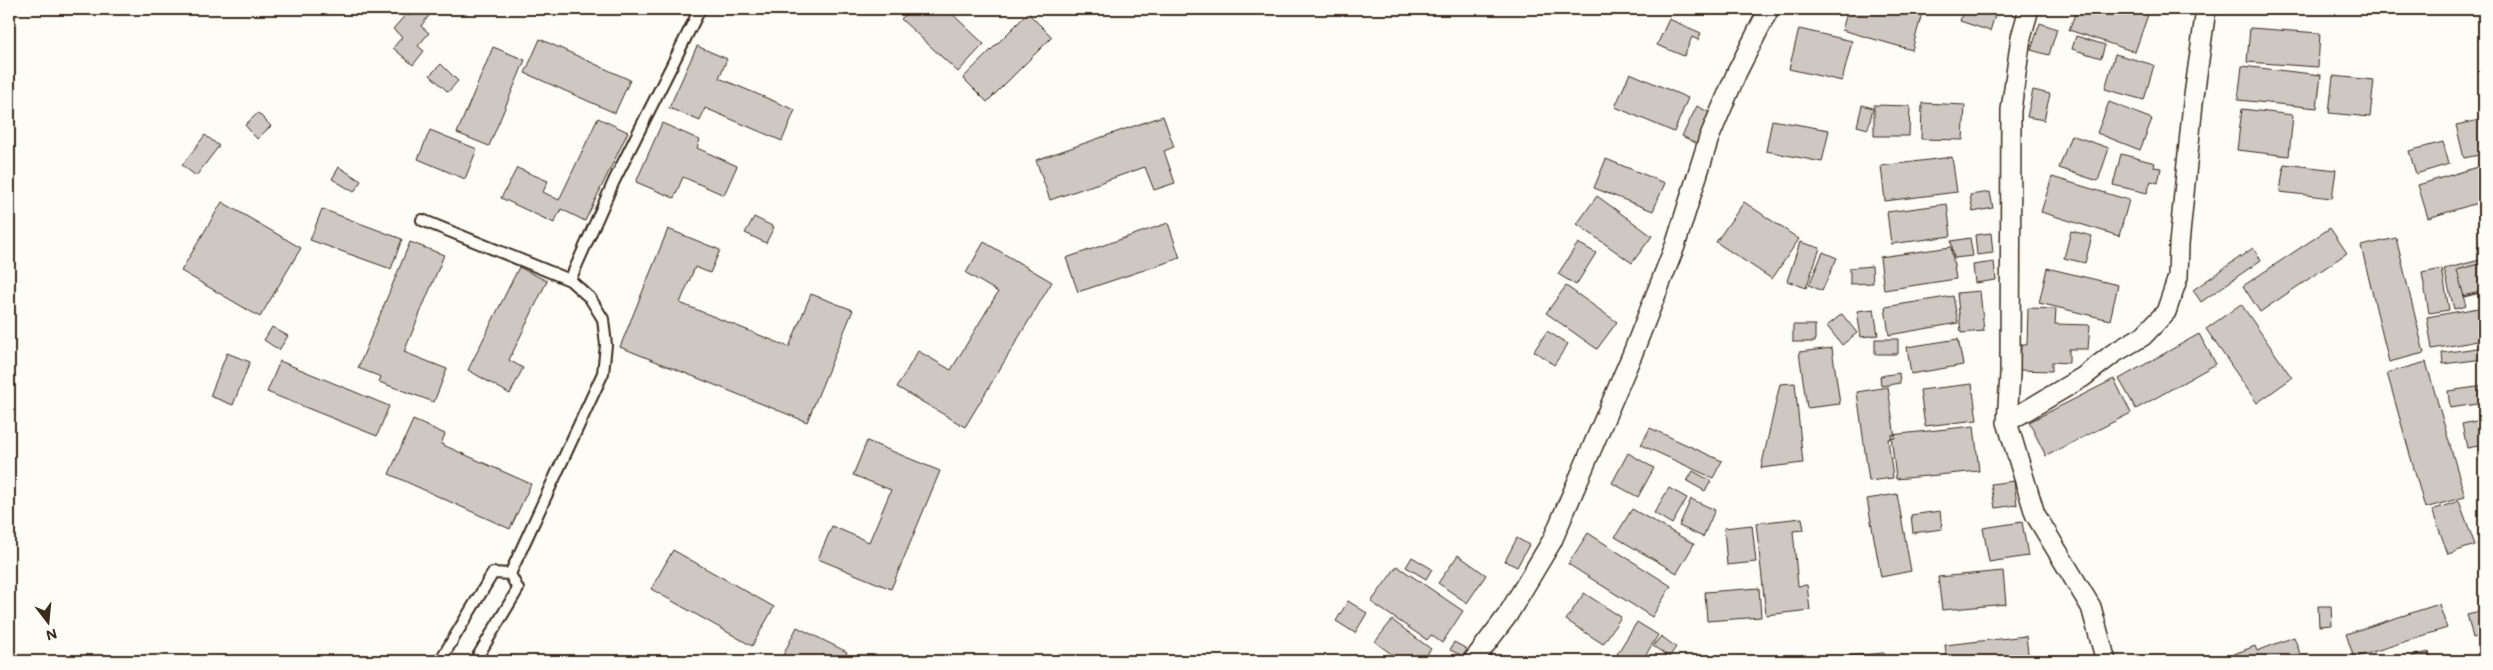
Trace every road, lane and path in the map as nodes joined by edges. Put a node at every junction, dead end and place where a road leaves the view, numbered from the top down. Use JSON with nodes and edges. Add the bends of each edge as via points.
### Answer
{"nodes":[{"id":1,"x":700,"y":9,"type":"edge"},
{"id":2,"x":1769,"y":9,"type":"edge"},
{"id":3,"x":2029,"y":9,"type":"edge"},
{"id":4,"x":2206,"y":9,"type":"edge"},
{"id":5,"x":422,"y":220,"type":"dead end"},
{"id":6,"x":570,"y":280,"type":"junction"},
{"id":7,"x":2007,"y":422,"type":"junction"},
{"id":8,"x":510,"y":574,"type":"junction"},
{"id":9,"x":440,"y":661,"type":"edge"},
{"id":10,"x":475,"y":661,"type":"edge"},
{"id":11,"x":1473,"y":661,"type":"edge"},
{"id":12,"x":2106,"y":661,"type":"edge"}],
"edges":[{"from":1,"to":6,"type":"lane","via":[[614,181]]},
{"from":2,"to":11,"type":"street","via":[[1709,138],[1675,246],[1552,541],[1507,616]]},
{"from":3,"to":7,"type":"street","via":[[2021,37],[2012,110]]},
{"from":4,"to":7,"type":"street","via":[[2193,103],[2178,277],[2166,312],[2143,336],[2083,377]]},
{"from":5,"to":6,"type":"lane"},
{"from":6,"to":8,"type":"lane","via":[[590,298],[603,319],[606,345],[603,373]]},
{"from":7,"to":12,"type":"street","via":[[2034,514],[2091,607]]},
{"from":8,"to":9,"type":"lane","via":[[493,574]]},
{"from":8,"to":10,"type":"lane","via":[[518,589]]}]}
